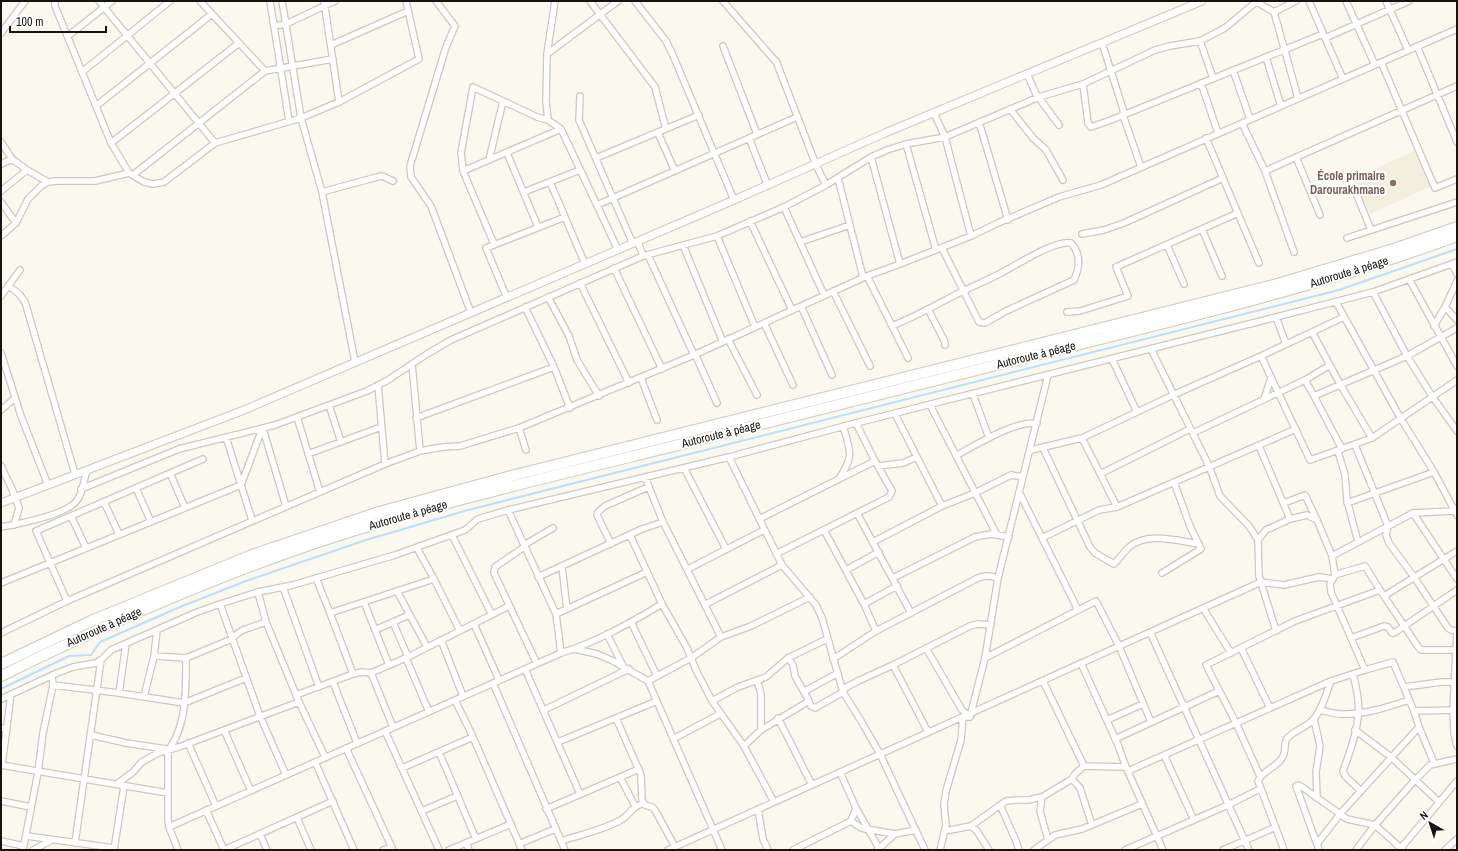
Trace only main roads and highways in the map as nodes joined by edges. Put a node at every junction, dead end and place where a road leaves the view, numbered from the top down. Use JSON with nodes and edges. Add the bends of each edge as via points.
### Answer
{"nodes":[{"id":1,"x":1457,"y":227,"type":"edge"},
{"id":2,"x":1457,"y":236,"type":"edge"},
{"id":3,"x":1,"y":664,"type":"edge"},
{"id":4,"x":1,"y":676,"type":"edge"}],
"edges":[{"from":1,"to":3,"type":"highway","via":[[1398,248],[1274,285],[519,474],[379,512],[252,555],[91,622]]},
{"from":2,"to":4,"type":"highway","name":"Autoroute à péage","via":[[1278,294],[410,514],[311,545],[176,595]]}]}
